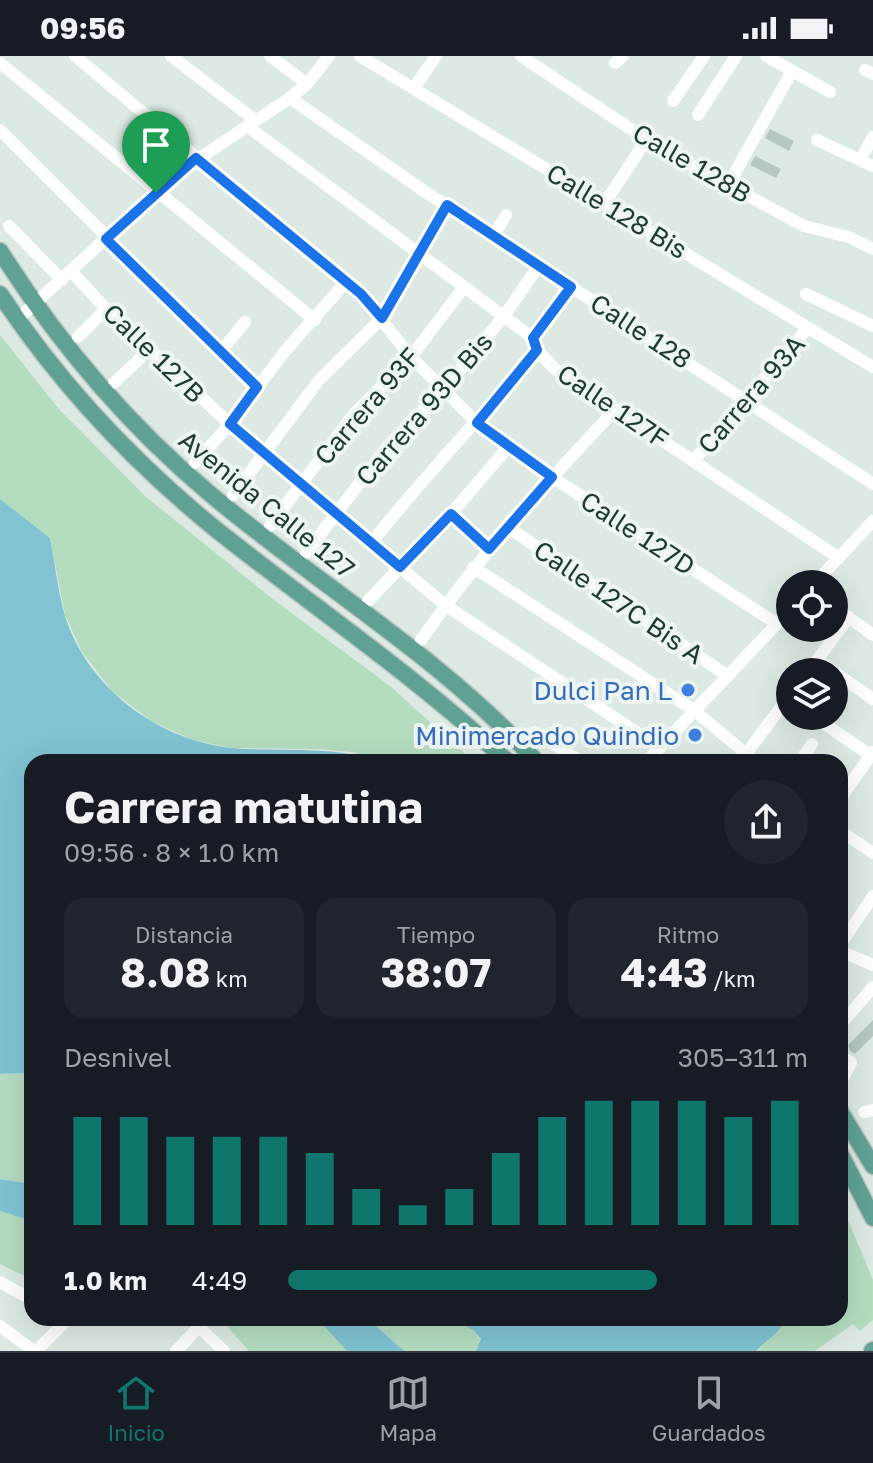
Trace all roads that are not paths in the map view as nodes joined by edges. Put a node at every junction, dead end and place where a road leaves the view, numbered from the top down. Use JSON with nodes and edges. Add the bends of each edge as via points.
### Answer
{"nodes":[{"id":1,"x":75,"y":56,"type":"edge"},
{"id":2,"x":171,"y":56,"type":"edge"},
{"id":3,"x":270,"y":56,"type":"edge"},
{"id":4,"x":329,"y":56,"type":"edge"},
{"id":5,"x":360,"y":56,"type":"edge"},
{"id":6,"x":436,"y":56,"type":"edge"},
{"id":7,"x":521,"y":56,"type":"edge"},
{"id":8,"x":704,"y":56,"type":"edge"},
{"id":9,"x":736,"y":56,"type":"edge"},
{"id":10,"x":766,"y":56,"type":"edge"},
{"id":11,"x":0,"y":63,"type":"edge"},
{"id":12,"x":792,"y":71,"type":"junction"},
{"id":13,"x":307,"y":84,"type":"junction"},
{"id":14,"x":414,"y":88,"type":"junction"},
{"id":15,"x":830,"y":92,"type":"dead end"},
{"id":16,"x":290,"y":98,"type":"junction"},
{"id":17,"x":673,"y":101,"type":"dead end"},
{"id":18,"x":698,"y":115,"type":"dead end"},
{"id":19,"x":251,"y":123,"type":"junction"},
{"id":20,"x":0,"y":130,"type":"edge"},
{"id":21,"x":873,"y":137,"type":"edge"},
{"id":22,"x":647,"y":139,"type":"junction"},
{"id":23,"x":817,"y":140,"type":"dead end"},
{"id":24,"x":196,"y":158,"type":"junction"},
{"id":25,"x":860,"y":160,"type":"junction"},
{"id":26,"x":873,"y":166,"type":"edge"},
{"id":27,"x":728,"y":185,"type":"junction"},
{"id":28,"x":156,"y":193,"type":"junction"},
{"id":29,"x":604,"y":204,"type":"junction"},
{"id":30,"x":447,"y":205,"type":"junction"},
{"id":31,"x":506,"y":215,"type":"dead end"},
{"id":32,"x":9,"y":226,"type":"dead end"},
{"id":33,"x":494,"y":235,"type":"junction"},
{"id":34,"x":106,"y":239,"type":"junction"},
{"id":35,"x":873,"y":249,"type":"edge"},
{"id":36,"x":0,"y":251,"type":"edge"},
{"id":37,"x":421,"y":252,"type":"junction"},
{"id":38,"x":540,"y":264,"type":"junction"},
{"id":39,"x":67,"y":275,"type":"junction"},
{"id":40,"x":346,"y":282,"type":"junction"},
{"id":41,"x":464,"y":287,"type":"junction"},
{"id":42,"x":571,"y":287,"type":"junction"},
{"id":43,"x":0,"y":294,"type":"edge"},
{"id":44,"x":806,"y":294,"type":"dead end"},
{"id":45,"x":36,"y":304,"type":"junction"},
{"id":46,"x":106,"y":309,"type":"junction"},
{"id":47,"x":504,"y":316,"type":"junction"},
{"id":48,"x":382,"y":318,"type":"junction"},
{"id":49,"x":18,"y":319,"type":"junction"},
{"id":50,"x":315,"y":320,"type":"junction"},
{"id":51,"x":245,"y":322,"type":"dead end"},
{"id":52,"x":873,"y":326,"type":"edge"},
{"id":53,"x":808,"y":328,"type":"junction"},
{"id":54,"x":78,"y":337,"type":"dead end"},
{"id":55,"x":535,"y":344,"type":"junction"},
{"id":56,"x":149,"y":350,"type":"junction"},
{"id":57,"x":221,"y":351,"type":"junction"},
{"id":58,"x":411,"y":357,"type":"junction"},
{"id":59,"x":873,"y":367,"type":"edge"},
{"id":60,"x":114,"y":383,"type":"dead end"},
{"id":61,"x":257,"y":387,"type":"junction"},
{"id":62,"x":445,"y":388,"type":"junction"},
{"id":63,"x":745,"y":398,"type":"junction"},
{"id":64,"x":615,"y":410,"type":"junction"},
{"id":65,"x":477,"y":423,"type":"junction"},
{"id":66,"x":230,"y":424,"type":"junction"},
{"id":67,"x":509,"y":446,"type":"junction"},
{"id":68,"x":264,"y":452,"type":"junction"},
{"id":69,"x":694,"y":460,"type":"junction"},
{"id":70,"x":195,"y":463,"type":"dead end"},
{"id":71,"x":552,"y":477,"type":"junction"},
{"id":72,"x":303,"y":483,"type":"junction"},
{"id":73,"x":873,"y":484,"type":"edge"},
{"id":74,"x":233,"y":495,"type":"dead end"},
{"id":75,"x":338,"y":512,"type":"junction"},
{"id":76,"x":451,"y":514,"type":"junction"},
{"id":77,"x":873,"y":521,"type":"edge"},
{"id":78,"x":270,"y":526,"type":"dead end"},
{"id":79,"x":509,"y":528,"type":"junction"},
{"id":80,"x":372,"y":542,"type":"junction"},
{"id":81,"x":489,"y":549,"type":"junction"},
{"id":82,"x":306,"y":553,"type":"dead end"},
{"id":83,"x":839,"y":558,"type":"junction"},
{"id":84,"x":400,"y":567,"type":"junction"},
{"id":85,"x":473,"y":567,"type":"junction"},
{"id":86,"x":827,"y":570,"type":"edge"},
{"id":87,"x":368,"y":601,"type":"dead end"},
{"id":88,"x":445,"y":605,"type":"junction"},
{"id":89,"x":849,"y":617,"type":"joint"},
{"id":90,"x":776,"y":623,"type":"edge"},
{"id":91,"x":776,"y":625,"type":"edge"},
{"id":92,"x":873,"y":635,"type":"edge"},
{"id":93,"x":421,"y":640,"type":"dead end"},
{"id":94,"x":818,"y":658,"type":"edge"},
{"id":95,"x":728,"y":676,"type":"junction"},
{"id":96,"x":848,"y":682,"type":"edge"},
{"id":97,"x":873,"y":699,"type":"edge"},
{"id":98,"x":695,"y":711,"type":"junction"},
{"id":99,"x":776,"y":719,"type":"edge"},
{"id":100,"x":834,"y":730,"type":"edge"},
{"id":101,"x":534,"y":732,"type":"dead end"},
{"id":102,"x":812,"y":744,"type":"dead end"},
{"id":103,"x":660,"y":748,"type":"junction"},
{"id":104,"x":499,"y":754,"type":"edge"},
{"id":105,"x":529,"y":754,"type":"edge"},
{"id":106,"x":569,"y":754,"type":"edge"},
{"id":107,"x":654,"y":754,"type":"edge"},
{"id":108,"x":746,"y":754,"type":"edge"},
{"id":109,"x":754,"y":754,"type":"edge"},
{"id":110,"x":805,"y":754,"type":"edge"},
{"id":111,"x":872,"y":755,"type":"edge"},
{"id":112,"x":848,"y":788,"type":"edge"},
{"id":113,"x":848,"y":836,"type":"edge"},
{"id":114,"x":873,"y":853,"type":"edge"},
{"id":115,"x":873,"y":896,"type":"edge"},
{"id":116,"x":848,"y":937,"type":"edge"},
{"id":117,"x":848,"y":954,"type":"edge"},
{"id":118,"x":873,"y":965,"type":"edge"},
{"id":119,"x":873,"y":987,"type":"edge"},
{"id":120,"x":848,"y":1016,"type":"edge"},
{"id":121,"x":848,"y":1124,"type":"edge"},
{"id":122,"x":873,"y":1166,"type":"edge"},
{"id":123,"x":848,"y":1169,"type":"edge"},
{"id":124,"x":873,"y":1218,"type":"edge"},
{"id":125,"x":0,"y":1282,"type":"edge"},
{"id":126,"x":24,"y":1296,"type":"edge"},
{"id":127,"x":0,"y":1326,"type":"edge"},
{"id":128,"x":58,"y":1326,"type":"edge"},
{"id":129,"x":35,"y":1351,"type":"edge"},
{"id":130,"x":176,"y":1351,"type":"edge"},
{"id":131,"x":224,"y":1351,"type":"edge"}],
"edges":[{"from":1,"to":24,"type":"street","name":"Calle 127D"},
{"from":2,"to":19,"type":"street","name":"Calle 127F"},
{"from":3,"to":13,"type":"street"},
{"from":4,"to":13,"type":"street"},
{"from":5,"to":14,"type":"street","name":"Calle 128 Bis"},
{"from":6,"to":14,"type":"street"},
{"from":7,"to":22,"type":"street","name":"Calle 128B"},
{"from":8,"to":17,"type":"street"},
{"from":9,"to":18,"type":"street"},
{"from":10,"to":12,"type":"street"},
{"from":11,"to":28,"type":"street"},
{"from":12,"to":15,"type":"street"},
{"from":12,"to":27,"type":"street"},
{"from":13,"to":16,"type":"street"},
{"from":14,"to":29,"type":"street","name":"Calle 128 Bis"},
{"from":16,"to":19,"type":"street"},
{"from":16,"to":30,"type":"street","name":"Calle 128"},
{"from":19,"to":24,"type":"street"},
{"from":19,"to":37,"type":"street","name":"Calle 127F"},
{"from":20,"to":34,"type":"street"},
{"from":21,"to":25,"type":"street"},
{"from":22,"to":27,"type":"street","name":"Calle 128B"},
{"from":22,"to":29,"type":"street"},
{"from":23,"to":25,"type":"street"},
{"from":24,"to":28,"type":"street"},
{"from":24,"to":40,"type":"street","name":"Calle 127D"},
{"from":25,"to":26,"type":"street"},
{"from":27,"to":35,"type":"street","name":"Calle 128B","via":[[804,226]]},
{"from":28,"to":34,"type":"street"},
{"from":28,"to":50,"type":"street"},
{"from":29,"to":53,"type":"street","name":"Calle 128 Bis"},
{"from":30,"to":33,"type":"street","name":"Calle 128"},
{"from":30,"to":37,"type":"street"},
{"from":31,"to":33,"type":"street"},
{"from":32,"to":39,"type":"street","name":"Calle 127B"},
{"from":33,"to":38,"type":"street","name":"Calle 128"},
{"from":34,"to":39,"type":"street"},
{"from":34,"to":57,"type":"street"},
{"from":36,"to":45,"type":"main road","name":"Avenida Calle 127"},
{"from":37,"to":41,"type":"street","name":"Calle 127F"},
{"from":37,"to":48,"type":"street"},
{"from":38,"to":42,"type":"street","name":"Calle 128"},
{"from":38,"to":47,"type":"street","name":"Carrera 93D Bis"},
{"from":39,"to":45,"type":"street"},
{"from":39,"to":46,"type":"street","name":"Calle 127B"},
{"from":40,"to":48,"type":"street","name":"Calle 127D"},
{"from":40,"to":50,"type":"street"},
{"from":41,"to":47,"type":"street","name":"Calle 127F"},
{"from":41,"to":58,"type":"street","name":"Carrera 93F"},
{"from":42,"to":55,"type":"street"},
{"from":42,"to":63,"type":"street","name":"Calle 128"},
{"from":43,"to":49,"type":"main road","name":"Avenida Calle 127"},
{"from":44,"to":52,"type":"street"},
{"from":45,"to":49,"type":"street"},
{"from":45,"to":105,"type":"main road","name":"Avenida Calle 127","via":[[89,373],[162,451],[452,681]]},
{"from":46,"to":54,"type":"street"},
{"from":46,"to":56,"type":"street","name":"Calle 127B"},
{"from":47,"to":55,"type":"street","name":"Calle 127F"},
{"from":47,"to":62,"type":"street","name":"Carrera 93D Bis"},
{"from":48,"to":58,"type":"street","name":"Calle 127D"},
{"from":48,"to":68,"type":"street","via":[[319,380]]},
{"from":49,"to":104,"type":"main road","name":"Avenida Calle 127","via":[[93,413],[173,492],[421,686]]},
{"from":50,"to":61,"type":"street"},
{"from":51,"to":57,"type":"street"},
{"from":53,"to":59,"type":"street","name":"Calle 128 Bis"},
{"from":53,"to":63,"type":"street","name":"Carrera 93A"},
{"from":55,"to":64,"type":"street","name":"Calle 127F","via":[[555,369]]},
{"from":55,"to":65,"type":"street"},
{"from":56,"to":60,"type":"street"},
{"from":56,"to":66,"type":"street","name":"Calle 127B"},
{"from":57,"to":61,"type":"street"},
{"from":58,"to":62,"type":"street","name":"Calle 127D"},
{"from":58,"to":72,"type":"street","name":"Carrera 93F","via":[[353,415]]},
{"from":61,"to":66,"type":"street"},
{"from":62,"to":65,"type":"street","name":"Calle 127D"},
{"from":62,"to":75,"type":"street","name":"Carrera 93D Bis","via":[[388,446]]},
{"from":63,"to":69,"type":"street","name":"Carrera 93A"},
{"from":63,"to":73,"type":"street","name":"Calle 128"},
{"from":64,"to":69,"type":"street","name":"Calle 127F"},
{"from":64,"to":71,"type":"street"},
{"from":65,"to":67,"type":"street","name":"Calle 127D"},
{"from":65,"to":80,"type":"street","via":[[423,477]]},
{"from":66,"to":68,"type":"street","name":"Calle 127B"},
{"from":66,"to":70,"type":"street"},
{"from":67,"to":71,"type":"street","name":"Calle 127D"},
{"from":67,"to":76,"type":"street"},
{"from":68,"to":72,"type":"street","name":"Calle 127B"},
{"from":68,"to":74,"type":"street"},
{"from":69,"to":83,"type":"street","name":"Calle 127F"},
{"from":71,"to":79,"type":"street"},
{"from":71,"to":90,"type":"street","name":"Calle 127D"},
{"from":72,"to":75,"type":"street","name":"Calle 127B"},
{"from":72,"to":78,"type":"street","name":"Carrera 93F"},
{"from":75,"to":80,"type":"street","name":"Calle 127B"},
{"from":75,"to":82,"type":"street","name":"Carrera 93D Bis"},
{"from":76,"to":81,"type":"street"},
{"from":76,"to":84,"type":"street"},
{"from":77,"to":83,"type":"street"},
{"from":79,"to":81,"type":"street"},
{"from":79,"to":95,"type":"street","name":"Calle 127C Bis A"},
{"from":80,"to":84,"type":"street","name":"Calle 127B"},
{"from":81,"to":85,"type":"street"},
{"from":83,"to":86,"type":"street"},
{"from":84,"to":87,"type":"street"},
{"from":84,"to":88,"type":"street","name":"Calle 127B"},
{"from":85,"to":88,"type":"street"},
{"from":85,"to":98,"type":"street"},
{"from":88,"to":93,"type":"street"},
{"from":88,"to":103,"type":"street","name":"Calle 127B"},
{"from":89,"to":92,"type":"street"},
{"from":89,"to":94,"type":"street"},
{"from":91,"to":95,"type":"street"},
{"from":95,"to":98,"type":"street"},
{"from":96,"to":97,"type":"street"},
{"from":98,"to":103,"type":"street"},
{"from":98,"to":108,"type":"street"},
{"from":99,"to":109,"type":"street"},
{"from":100,"to":111,"type":"street"},
{"from":101,"to":106,"type":"street"},
{"from":102,"to":110,"type":"street"},
{"from":103,"to":107,"type":"street"},
{"from":111,"to":112,"type":"street"},
{"from":113,"to":114,"type":"street"},
{"from":115,"to":116,"type":"street"},
{"from":117,"to":118,"type":"street"},
{"from":119,"to":120,"type":"street"},
{"from":121,"to":122,"type":"main road"},
{"from":123,"to":124,"type":"main road"},
{"from":125,"to":126,"type":"street"},
{"from":127,"to":129,"type":"street"},
{"from":128,"to":129,"type":"street"},
{"from":130,"to":131,"type":"street","via":[[199,1327]]}]}
